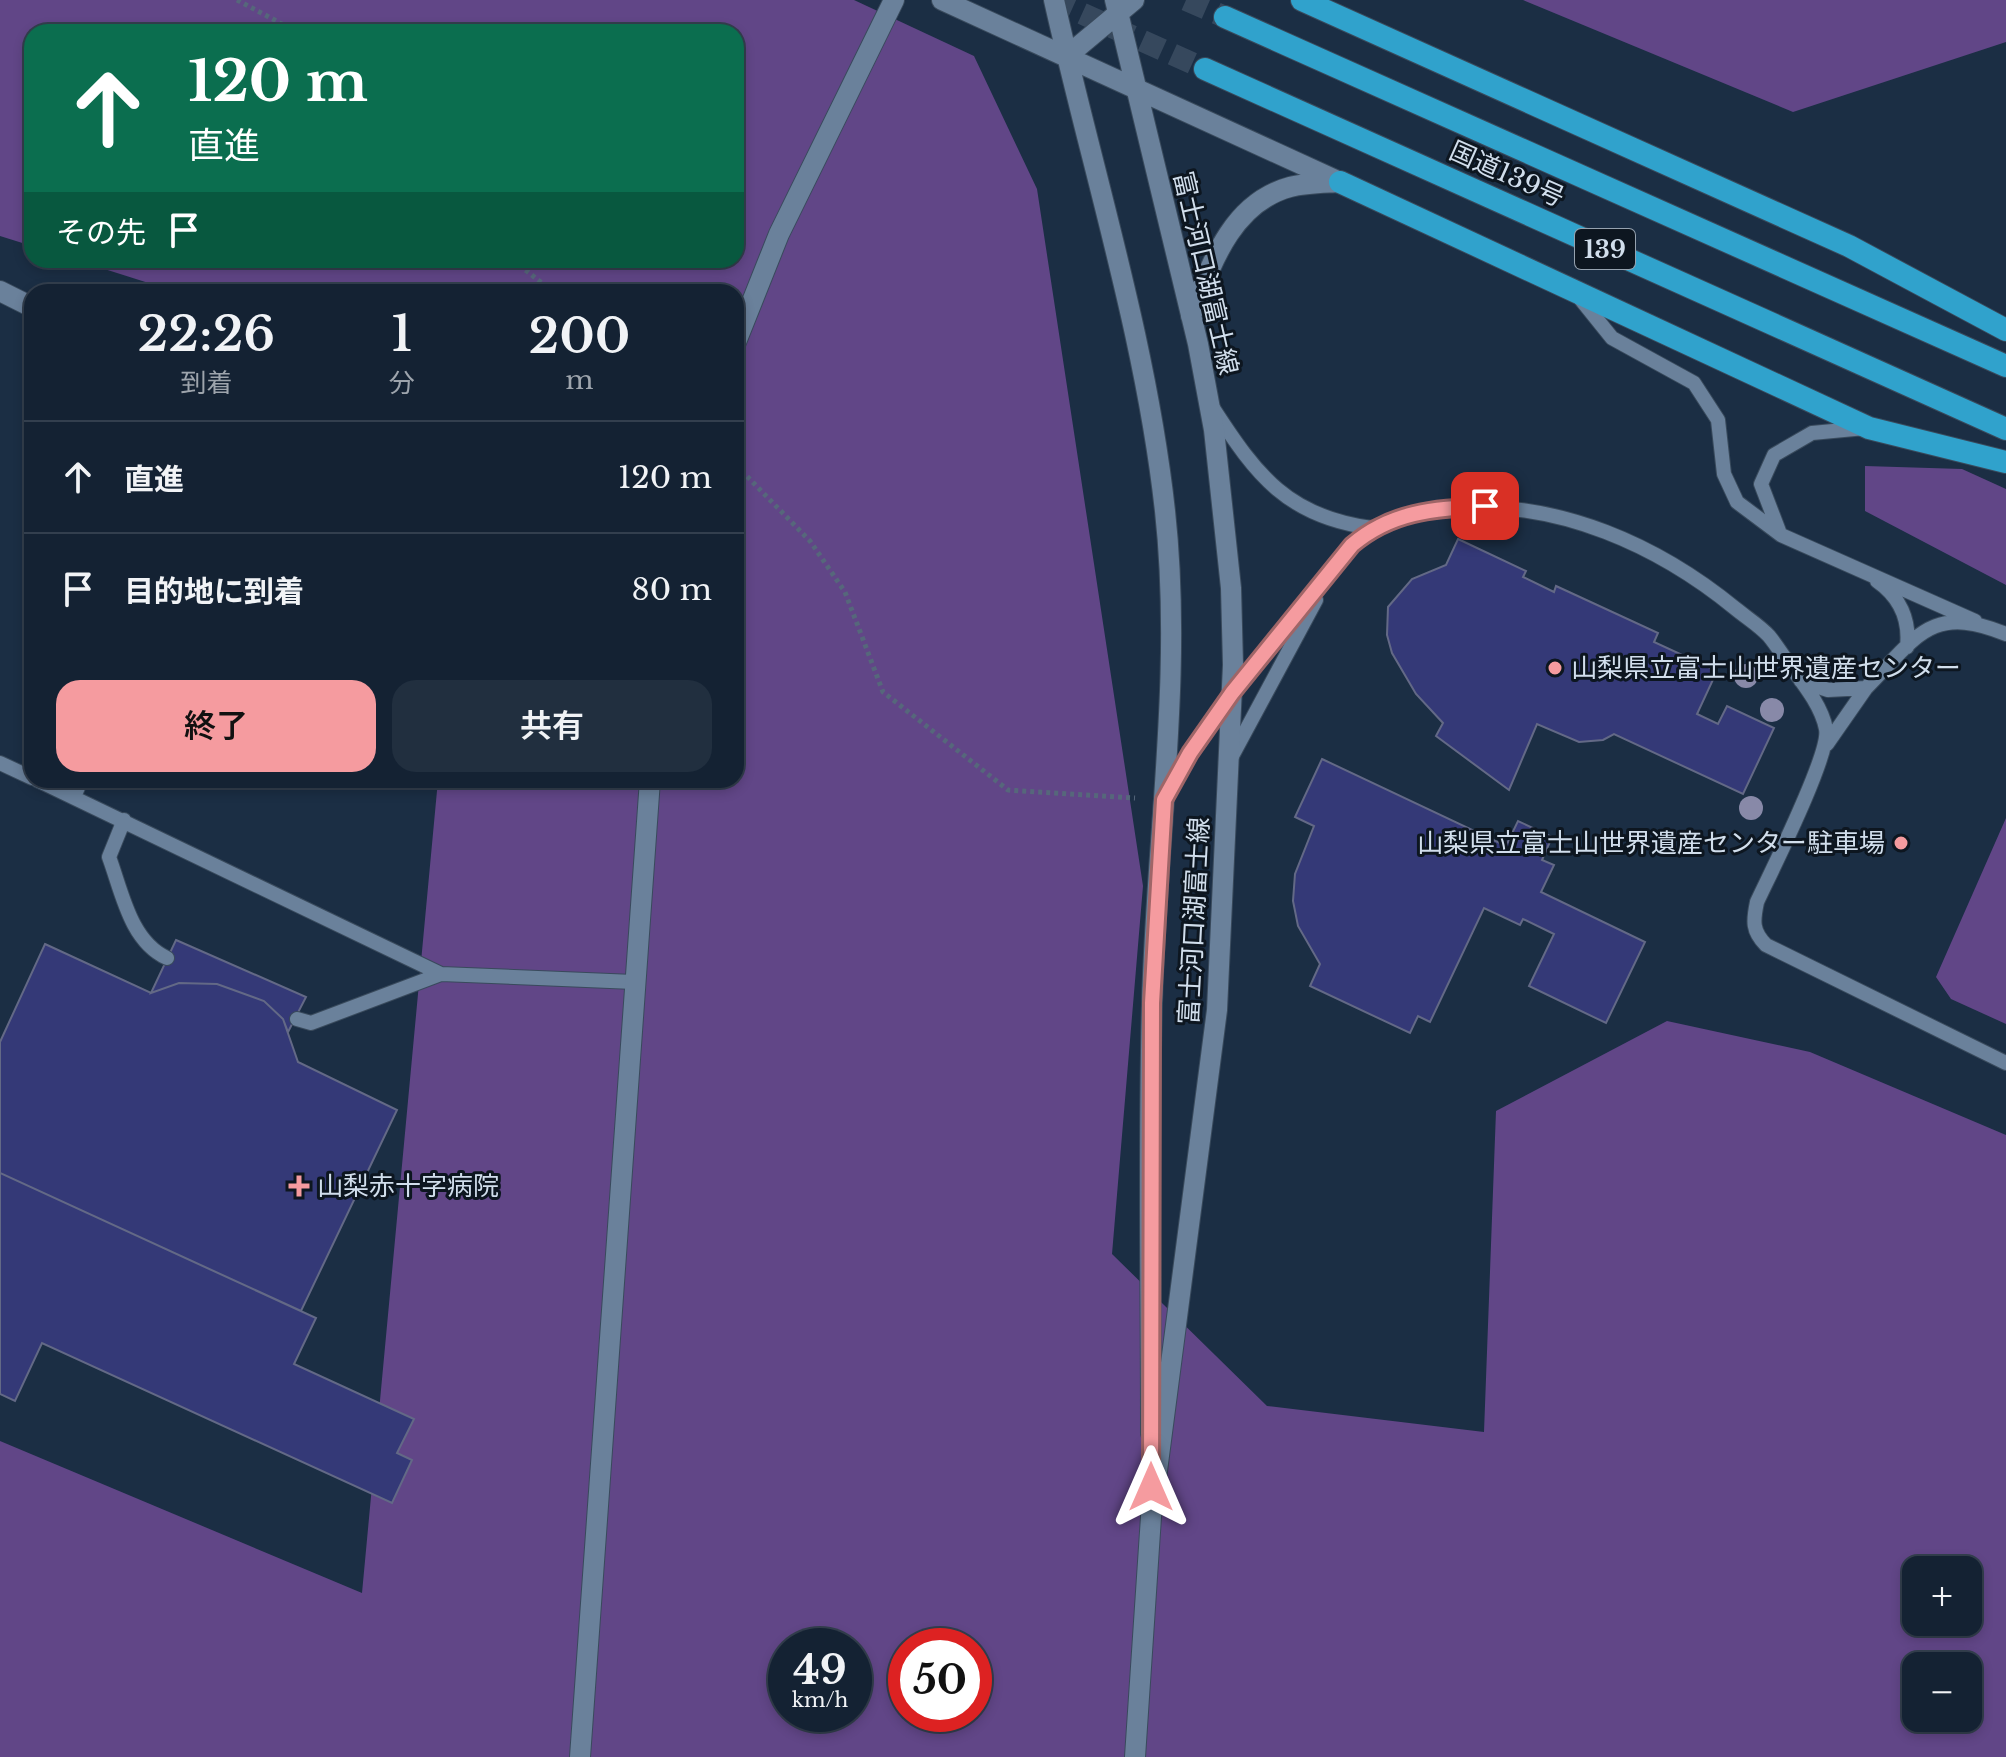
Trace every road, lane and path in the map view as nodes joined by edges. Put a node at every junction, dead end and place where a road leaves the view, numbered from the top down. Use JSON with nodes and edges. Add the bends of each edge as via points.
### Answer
{"nodes":[{"id":1,"x":237,"y":0,"type":"edge"},
{"id":2,"x":894,"y":0,"type":"edge"},
{"id":3,"x":942,"y":0,"type":"edge"},
{"id":4,"x":1054,"y":0,"type":"edge"},
{"id":5,"x":1302,"y":0,"type":"edge"},
{"id":6,"x":1122,"y":4,"type":"edge"},
{"id":7,"x":1225,"y":17,"type":"tunnel mouth"},
{"id":8,"x":282,"y":24,"type":"edge"},
{"id":9,"x":1067,"y":56,"type":"junction"},
{"id":10,"x":1205,"y":69,"type":"tunnel mouth"},
{"id":11,"x":1136,"y":87,"type":"junction"},
{"id":12,"x":1340,"y":182,"type":"junction"},
{"id":13,"x":523,"y":268,"type":"edge"},
{"id":14,"x":543,"y":284,"type":"edge"},
{"id":15,"x":1574,"y":290,"type":"junction"},
{"id":16,"x":0,"y":291,"type":"edge"},
{"id":17,"x":24,"y":303,"type":"edge"},
{"id":18,"x":1191,"y":317,"type":"junction"},
{"id":19,"x":744,"y":322,"type":"edge"},
{"id":20,"x":2006,"y":330,"type":"edge"},
{"id":21,"x":2006,"y":366,"type":"edge"},
{"id":22,"x":1208,"y":401,"type":"junction"},
{"id":23,"x":1869,"y":428,"type":"junction"},
{"id":24,"x":2006,"y":429,"type":"edge"},
{"id":25,"x":2006,"y":462,"type":"edge"},
{"id":26,"x":744,"y":473,"type":"edge"},
{"id":27,"x":1372,"y":528,"type":"junction"},
{"id":28,"x":1781,"y":535,"type":"junction"},
{"id":29,"x":1857,"y":567,"type":"junction"},
{"id":30,"x":1333,"y":568,"type":"junction"},
{"id":31,"x":1975,"y":621,"type":"junction"},
{"id":32,"x":2006,"y":634,"type":"edge"},
{"id":33,"x":1907,"y":647,"type":"junction"},
{"id":34,"x":1801,"y":681,"type":"junction"},
{"id":35,"x":1866,"y":688,"type":"junction"},
{"id":36,"x":1232,"y":693,"type":"junction"},
{"id":37,"x":1827,"y":744,"type":"junction"},
{"id":38,"x":1229,"y":761,"type":"junction"},
{"id":39,"x":0,"y":763,"type":"edge"},
{"id":40,"x":24,"y":774,"type":"edge"},
{"id":41,"x":54,"y":788,"type":"edge"},
{"id":42,"x":78,"y":788,"type":"edge"},
{"id":43,"x":649,"y":788,"type":"edge"},
{"id":44,"x":74,"y":797,"type":"junction"},
{"id":45,"x":1164,"y":800,"type":"junction"},
{"id":46,"x":124,"y":820,"type":"junction"},
{"id":47,"x":167,"y":958,"type":"dead end"},
{"id":48,"x":441,"y":974,"type":"junction"},
{"id":49,"x":634,"y":982,"type":"junction"},
{"id":50,"x":297,"y":1019,"type":"dead end"},
{"id":51,"x":2006,"y":1063,"type":"edge"},
{"id":52,"x":1151,"y":1517,"type":"junction"},
{"id":53,"x":580,"y":1757,"type":"edge"},
{"id":54,"x":1135,"y":1757,"type":"edge"}],
"edges":[{"from":1,"to":8,"type":"path"},
{"from":2,"to":19,"type":"main road","via":[[779,234]]},
{"from":3,"to":9,"type":"main road"},
{"from":4,"to":9,"type":"main road","name":"富士河口湖富士線"},
{"from":5,"to":20,"type":"highway","via":[[1849,246]]},
{"from":6,"to":9,"type":"main road"},
{"from":6,"to":11,"type":"main road","name":"富士河口湖富士線"},
{"from":7,"to":21,"type":"highway","name":"国道139号","number":"139"},
{"from":9,"to":11,"type":"main road"},
{"from":9,"to":45,"type":"main road","name":"富士河口湖富士線","via":[[1140,358],[1158,455],[1170,590]]},
{"from":10,"to":24,"type":"highway","name":"国道139号","number":"139"},
{"from":11,"to":12,"type":"main road"},
{"from":11,"to":18,"type":"main road","name":"富士河口湖富士線"},
{"from":12,"to":15,"type":"highway"},
{"from":12,"to":18,"type":"main road","via":[[1291,186],[1262,199],[1234,225],[1215,256]]},
{"from":13,"to":14,"type":"path"},
{"from":15,"to":23,"type":"highway"},
{"from":15,"to":28,"type":"lane","via":[[1612,338],[1694,383],[1718,420],[1724,474],[1737,502]]},
{"from":16,"to":17,"type":"main road"},
{"from":18,"to":22,"type":"main road","name":"富士河口湖富士線"},
{"from":22,"to":27,"type":"lane","via":[[1238,447],[1278,491],[1318,517]]},
{"from":22,"to":36,"type":"main road","name":"富士河口湖富士線","via":[[1231,588]]},
{"from":23,"to":25,"type":"highway"},
{"from":23,"to":28,"type":"lane","via":[[1812,433],[1774,455],[1761,484]]},
{"from":26,"to":45,"type":"path","via":[[810,541],[845,592],[883,692],[1008,790]]},
{"from":27,"to":30,"type":"lane"},
{"from":27,"to":34,"type":"lane","via":[[1396,516],[1485,506],[1533,510],[1586,524],[1706,584],[1768,635]]},
{"from":28,"to":29,"type":"lane"},
{"from":29,"to":31,"type":"lane"},
{"from":29,"to":33,"type":"lane","via":[[1900,605],[1909,627]]},
{"from":30,"to":36,"type":"lane"},
{"from":30,"to":38,"type":"lane"},
{"from":31,"to":32,"type":"lane"},
{"from":31,"to":33,"type":"lane","via":[[1945,621],[1925,629]]},
{"from":33,"to":35,"type":"lane"},
{"from":34,"to":35,"type":"lane","via":[[1828,690]]},
{"from":34,"to":37,"type":"lane","via":[[1820,713]]},
{"from":35,"to":37,"type":"lane"},
{"from":36,"to":38,"type":"main road","name":"富士河口湖富士線"},
{"from":36,"to":45,"type":"lane"},
{"from":37,"to":51,"type":"lane","via":[[1757,902],[1757,935],[1766,945]]},
{"from":38,"to":52,"type":"main road","name":"富士河口湖富士線","via":[[1217,1010]]},
{"from":39,"to":40,"type":"lane"},
{"from":41,"to":44,"type":"lane"},
{"from":42,"to":44,"type":"lane"},
{"from":43,"to":49,"type":"main road"},
{"from":44,"to":46,"type":"lane"},
{"from":45,"to":52,"type":"main road","name":"富士河口湖富士線","via":[[1152,1003]]},
{"from":46,"to":47,"type":"lane","via":[[109,857],[138,935]]},
{"from":46,"to":48,"type":"lane"},
{"from":48,"to":49,"type":"lane"},
{"from":48,"to":50,"type":"lane","via":[[311,1023]]},
{"from":49,"to":53,"type":"main road"},
{"from":52,"to":54,"type":"main road","name":"富士河口湖富士線"}]}
